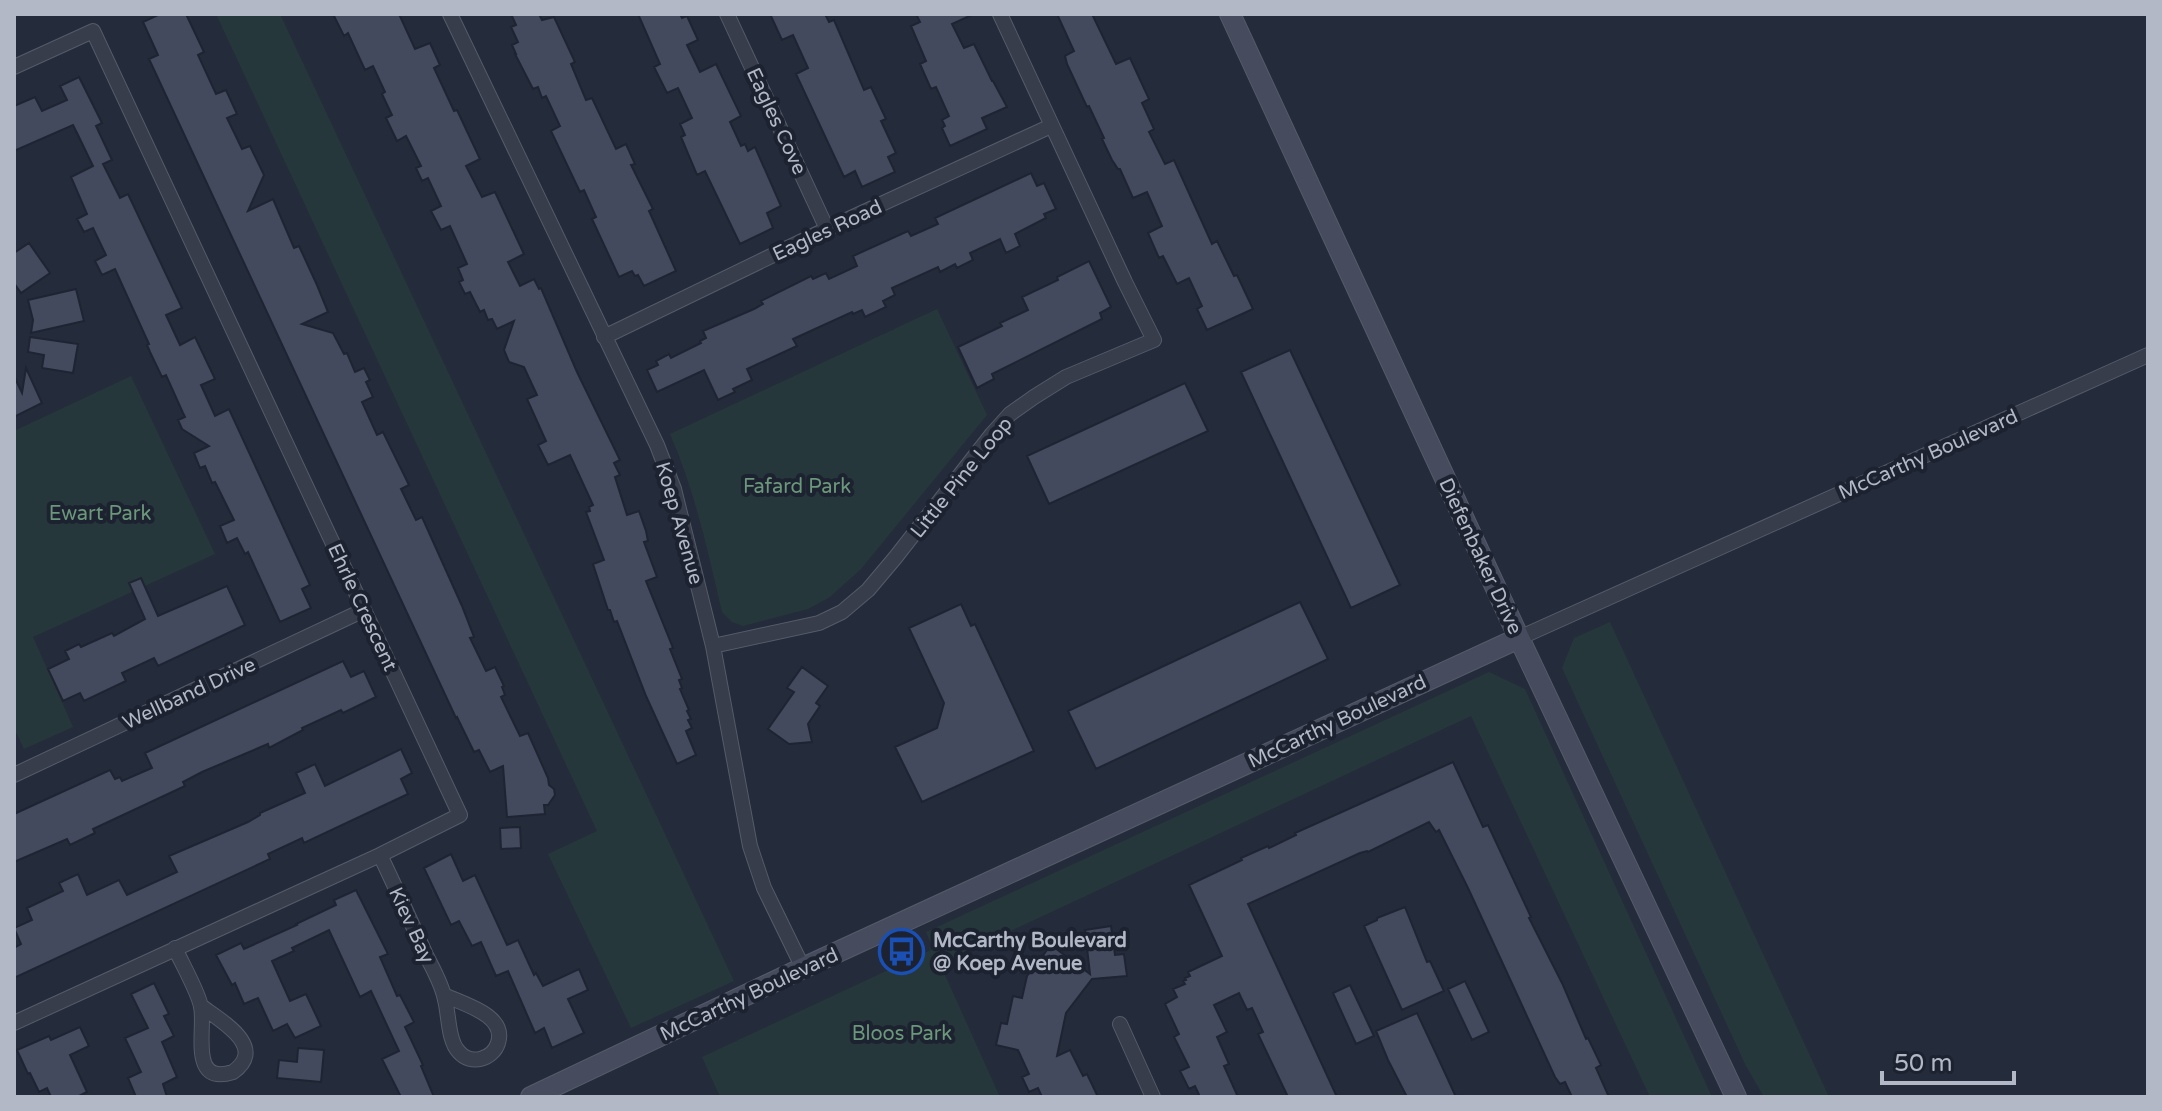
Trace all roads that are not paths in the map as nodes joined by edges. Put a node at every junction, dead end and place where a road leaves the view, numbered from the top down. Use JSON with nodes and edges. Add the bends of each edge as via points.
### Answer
{"nodes":[{"id":1,"x":450,"y":14,"type":"edge"},
{"id":2,"x":727,"y":14,"type":"edge"},
{"id":3,"x":1000,"y":14,"type":"edge"},
{"id":4,"x":1230,"y":14,"type":"edge"},
{"id":5,"x":14,"y":67,"type":"edge"},
{"id":6,"x":1051,"y":126,"type":"junction"},
{"id":7,"x":827,"y":229,"type":"junction"},
{"id":8,"x":604,"y":337,"type":"junction"},
{"id":9,"x":2148,"y":355,"type":"edge"},
{"id":10,"x":364,"y":610,"type":"junction"},
{"id":11,"x":1519,"y":638,"type":"junction"},
{"id":12,"x":713,"y":646,"type":"junction"},
{"id":13,"x":14,"y":775,"type":"edge"},
{"id":14,"x":380,"y":855,"type":"junction"},
{"id":15,"x":175,"y":948,"type":"junction"},
{"id":16,"x":803,"y":968,"type":"junction"},
{"id":17,"x":444,"y":995,"type":"junction"},
{"id":18,"x":201,"y":1006,"type":"junction"},
{"id":19,"x":14,"y":1023,"type":"edge"},
{"id":20,"x":1120,"y":1024,"type":"dead end"},
{"id":21,"x":531,"y":1097,"type":"edge"},
{"id":22,"x":1153,"y":1097,"type":"edge"},
{"id":23,"x":1736,"y":1097,"type":"edge"}],
"edges":[{"from":1,"to":8,"type":"street","name":"Koep Avenue"},
{"from":2,"to":7,"type":"street","name":"Eagles Cove"},
{"from":3,"to":6,"type":"street","name":"Little Pine Loop"},
{"from":4,"to":11,"type":"main road","name":"Diefenbaker Drive"},
{"from":5,"to":10,"type":"street","name":"Ehrle Crescent","via":[[93,31]]},
{"from":6,"to":7,"type":"street","name":"Eagles Road"},
{"from":6,"to":12,"type":"street","name":"Little Pine Loop","via":[[1154,340],[1066,377],[1010,414],[868,590],[842,612],[819,623]]},
{"from":7,"to":8,"type":"street","name":"Eagles Road"},
{"from":8,"to":12,"type":"street","name":"Koep Avenue","via":[[674,489]]},
{"from":9,"to":11,"type":"street","name":"McCarthy Boulevard"},
{"from":10,"to":13,"type":"street","name":"Wellband Drive"},
{"from":10,"to":14,"type":"street","name":"Ehrle Crescent","via":[[460,815]]},
{"from":11,"to":16,"type":"main road","name":"McCarthy Boulevard"},
{"from":11,"to":23,"type":"main road","name":"Diefenbaker Drive"},
{"from":12,"to":16,"type":"street","name":"Koep Avenue","via":[[750,846]]},
{"from":14,"to":15,"type":"street","name":"Ehrle Crescent"},
{"from":14,"to":17,"type":"street","name":"Kiev Bay"},
{"from":15,"to":18,"type":"street"},
{"from":15,"to":19,"type":"street","name":"Ehrle Crescent"},
{"from":16,"to":21,"type":"main road","name":"McCarthy Boulevard"},
{"from":17,"to":17,"type":"street","name":"Kiev Bay","via":[[458,1052],[472,1060],[488,1057],[498,1044],[494,1021]]},
{"from":18,"to":18,"type":"street","via":[[205,1065],[218,1074],[233,1072],[246,1054],[242,1039]]},
{"from":20,"to":22,"type":"street"}]}
